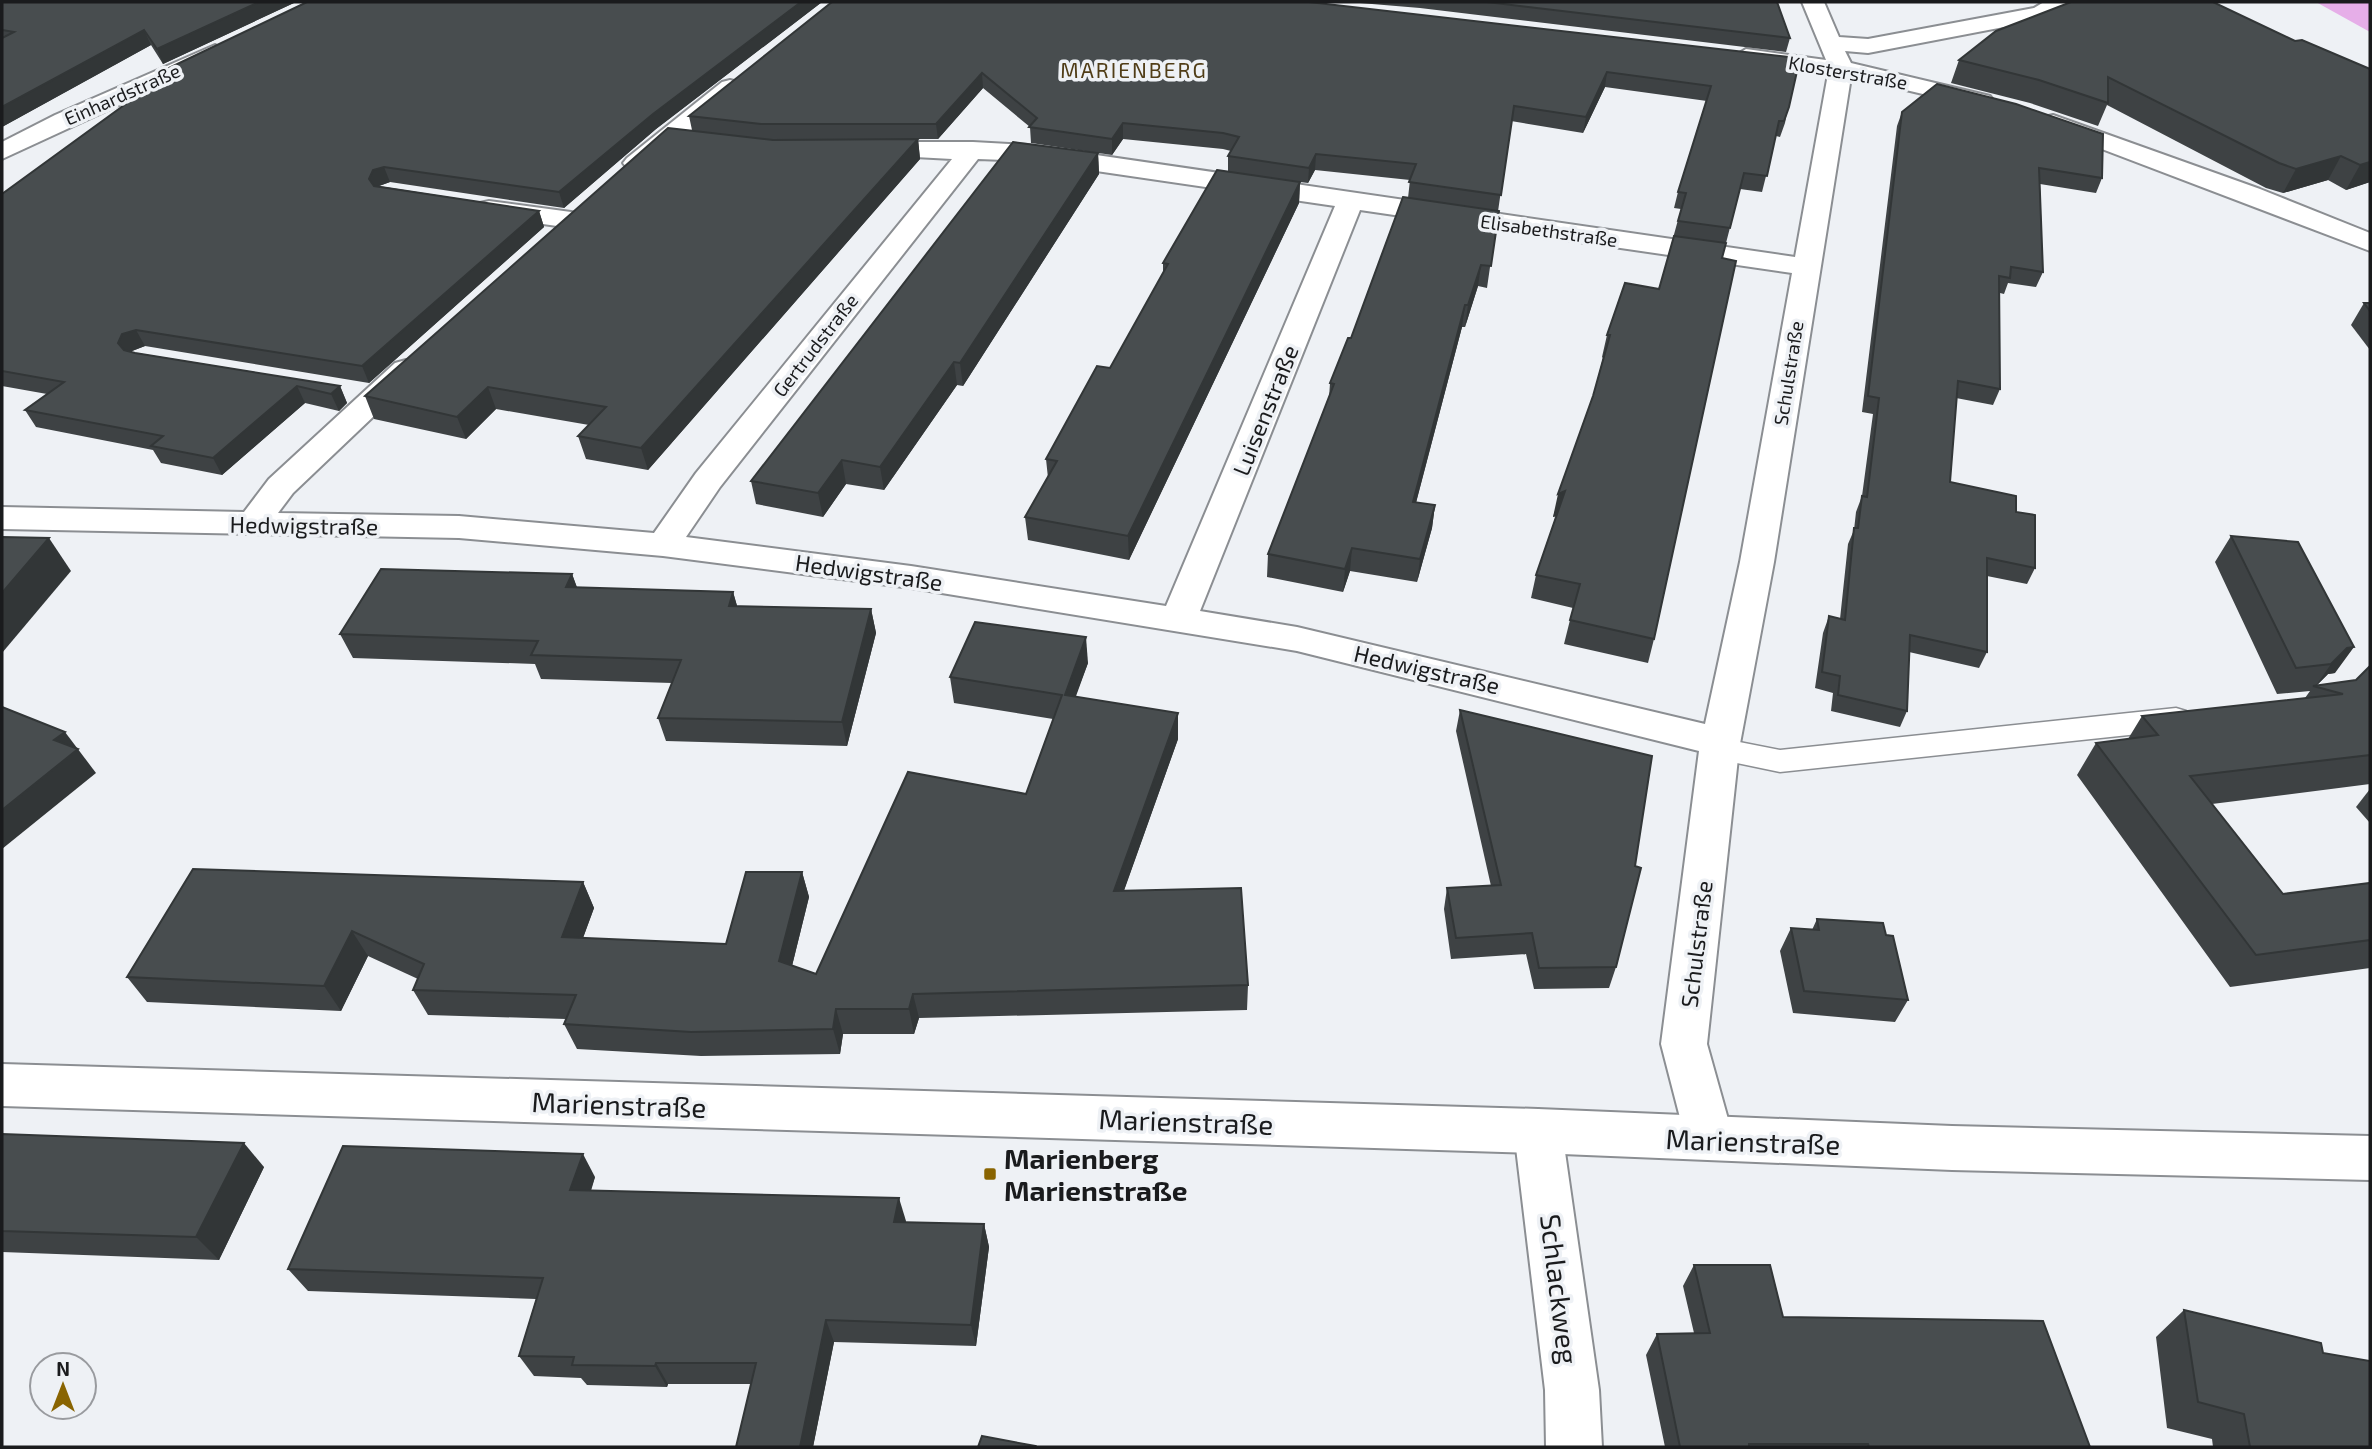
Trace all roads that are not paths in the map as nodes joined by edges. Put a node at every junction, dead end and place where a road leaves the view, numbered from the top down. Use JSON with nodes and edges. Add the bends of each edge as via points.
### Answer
{"nodes":[{"id":1,"x":1813,"y":2,"type":"edge"},
{"id":2,"x":2055,"y":2,"type":"edge"},
{"id":3,"x":238,"y":43,"type":"edge"},
{"id":4,"x":1721,"y":53,"type":"edge"},
{"id":5,"x":1836,"y":55,"type":"junction"},
{"id":6,"x":756,"y":67,"type":"edge"},
{"id":7,"x":2006,"y":108,"type":"edge"},
{"id":8,"x":2032,"y":115,"type":"edge"},
{"id":9,"x":667,"y":136,"type":"junction"},
{"id":10,"x":700,"y":145,"type":"edge"},
{"id":11,"x":849,"y":149,"type":"edge"},
{"id":12,"x":974,"y":149,"type":"junction"},
{"id":13,"x":2,"y":152,"type":"edge"},
{"id":14,"x":621,"y":176,"type":"edge"},
{"id":15,"x":1350,"y":202,"type":"junction"},
{"id":16,"x":460,"y":204,"type":"edge"},
{"id":17,"x":2370,"y":243,"type":"edge"},
{"id":18,"x":545,"y":244,"type":"edge"},
{"id":19,"x":1805,"y":267,"type":"junction"},
{"id":20,"x":425,"y":352,"type":"edge"},
{"id":21,"x":336,"y":390,"type":"edge"},
{"id":22,"x":375,"y":396,"type":"junction"},
{"id":23,"x":2,"y":518,"type":"edge"},
{"id":24,"x":253,"y":524,"type":"junction"},
{"id":25,"x":663,"y":545,"type":"junction"},
{"id":26,"x":1179,"y":618,"type":"junction"},
{"id":27,"x":2208,"y":715,"type":"edge"},
{"id":28,"x":1720,"y":746,"type":"junction"},
{"id":29,"x":2,"y":1085,"type":"edge"},
{"id":30,"x":1538,"y":1131,"type":"junction"},
{"id":31,"x":1709,"y":1137,"type":"junction"},
{"id":32,"x":2370,"y":1158,"type":"edge"},
{"id":33,"x":1574,"y":1447,"type":"edge"}],
"edges":[{"from":1,"to":5,"type":"street"},
{"from":2,"to":5,"type":"street","via":[[2040,13]]},
{"from":3,"to":13,"type":"street","name":"Einhardstraße"},
{"from":4,"to":5,"type":"street","name":"Klosterstraße"},
{"from":5,"to":7,"type":"street","name":"Klosterstraße","via":[[1874,73]]},
{"from":5,"to":19,"type":"street","name":"Schulstraße"},
{"from":6,"to":9,"type":"street"},
{"from":8,"to":17,"type":"street"},
{"from":9,"to":10,"type":"street"},
{"from":9,"to":14,"type":"street"},
{"from":11,"to":12,"type":"street","name":"Elisabethstraße"},
{"from":12,"to":15,"type":"street","name":"Elisabethstraße","via":[[1131,167]]},
{"from":12,"to":25,"type":"street","name":"Gertrudstraße","via":[[716,471]]},
{"from":15,"to":19,"type":"street","name":"Elisabethstraße"},
{"from":15,"to":26,"type":"street","name":"Luisenstraße"},
{"from":16,"to":18,"type":"street","via":[[581,212]]},
{"from":19,"to":28,"type":"street","name":"Schulstraße","via":[[1757,562]]},
{"from":20,"to":22,"type":"street"},
{"from":21,"to":22,"type":"street"},
{"from":22,"to":24,"type":"street","via":[[281,486]]},
{"from":23,"to":24,"type":"street","name":"Hedwigstraße"},
{"from":24,"to":25,"type":"street","name":"Hedwigstraße","via":[[459,527]]},
{"from":25,"to":26,"type":"street","name":"Hedwigstraße"},
{"from":26,"to":28,"type":"street","name":"Hedwigstraße","via":[[1310,642]]},
{"from":27,"to":28,"type":"lane","via":[[1780,761]]},
{"from":28,"to":31,"type":"street","name":"Schulstraße","via":[[1684,1044]]},
{"from":29,"to":30,"type":"street","name":"Marienstraße"},
{"from":30,"to":31,"type":"street","name":"Marienstraße"},
{"from":30,"to":33,"type":"street","name":"Schlackweg","via":[[1572,1390]]},
{"from":31,"to":32,"type":"street","name":"Marienstraße"}]}
